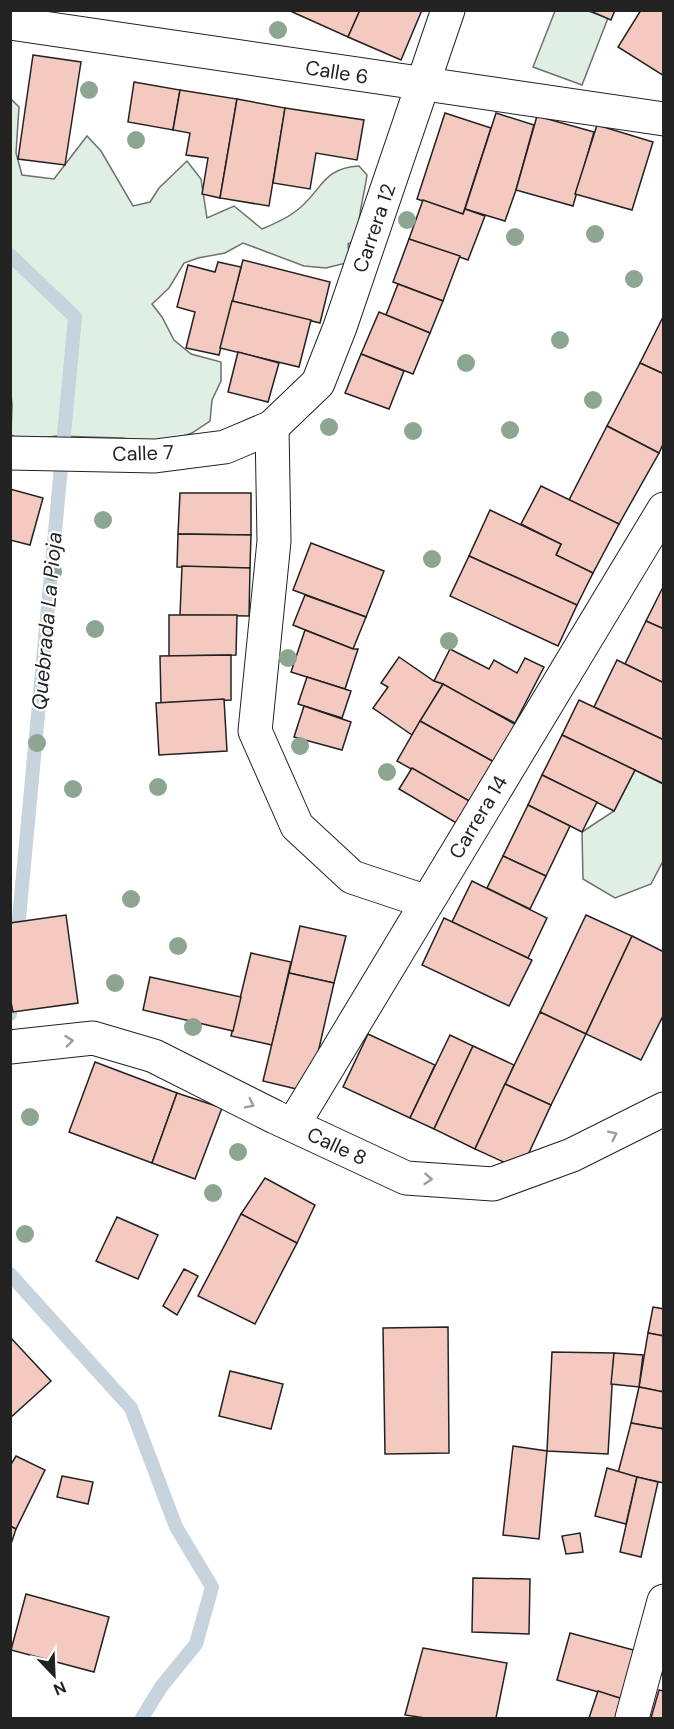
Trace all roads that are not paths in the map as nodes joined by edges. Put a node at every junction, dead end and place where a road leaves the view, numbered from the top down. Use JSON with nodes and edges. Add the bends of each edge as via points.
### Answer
{"nodes":[{"id":1,"x":447,"y":10,"type":"edge"},
{"id":2,"x":10,"y":23,"type":"edge"},
{"id":3,"x":424,"y":85,"type":"junction"},
{"id":4,"x":663,"y":119,"type":"edge"},
{"id":5,"x":272,"y":427,"type":"junction"},
{"id":6,"x":10,"y":453,"type":"edge"},
{"id":7,"x":663,"y":509,"type":"edge"},
{"id":8,"x":427,"y":902,"type":"junction"},
{"id":9,"x":10,"y":1047,"type":"edge"},
{"id":10,"x":663,"y":1109,"type":"edge"},
{"id":11,"x":293,"y":1125,"type":"junction"},
{"id":12,"x":663,"y":1601,"type":"edge"},
{"id":13,"x":632,"y":1719,"type":"edge"}],
"edges":[{"from":1,"to":3,"type":"street","name":"Carrera 12"},
{"from":2,"to":3,"type":"street","name":"Calle 6"},
{"from":3,"to":4,"type":"street","name":"Calle 6"},
{"from":3,"to":5,"type":"street","name":"Carrera 12","via":[[318,382]]},
{"from":5,"to":6,"type":"street","name":"Calle 7","via":[[225,447],[155,456]]},
{"from":5,"to":8,"type":"street","via":[[274,541],[255,730],[297,826],[352,877]]},
{"from":7,"to":8,"type":"street","name":"Carrera 14"},
{"from":8,"to":11,"type":"street","name":"Carrera 14"},
{"from":9,"to":11,"type":"street","name":"Calle 8","one_way":true,"via":[[93,1038],[154,1056]]},
{"from":11,"to":10,"type":"street","name":"Calle 8","one_way":true,"via":[[406,1178],[493,1184],[572,1155]]},
{"from":12,"to":13,"type":"street"}]}
